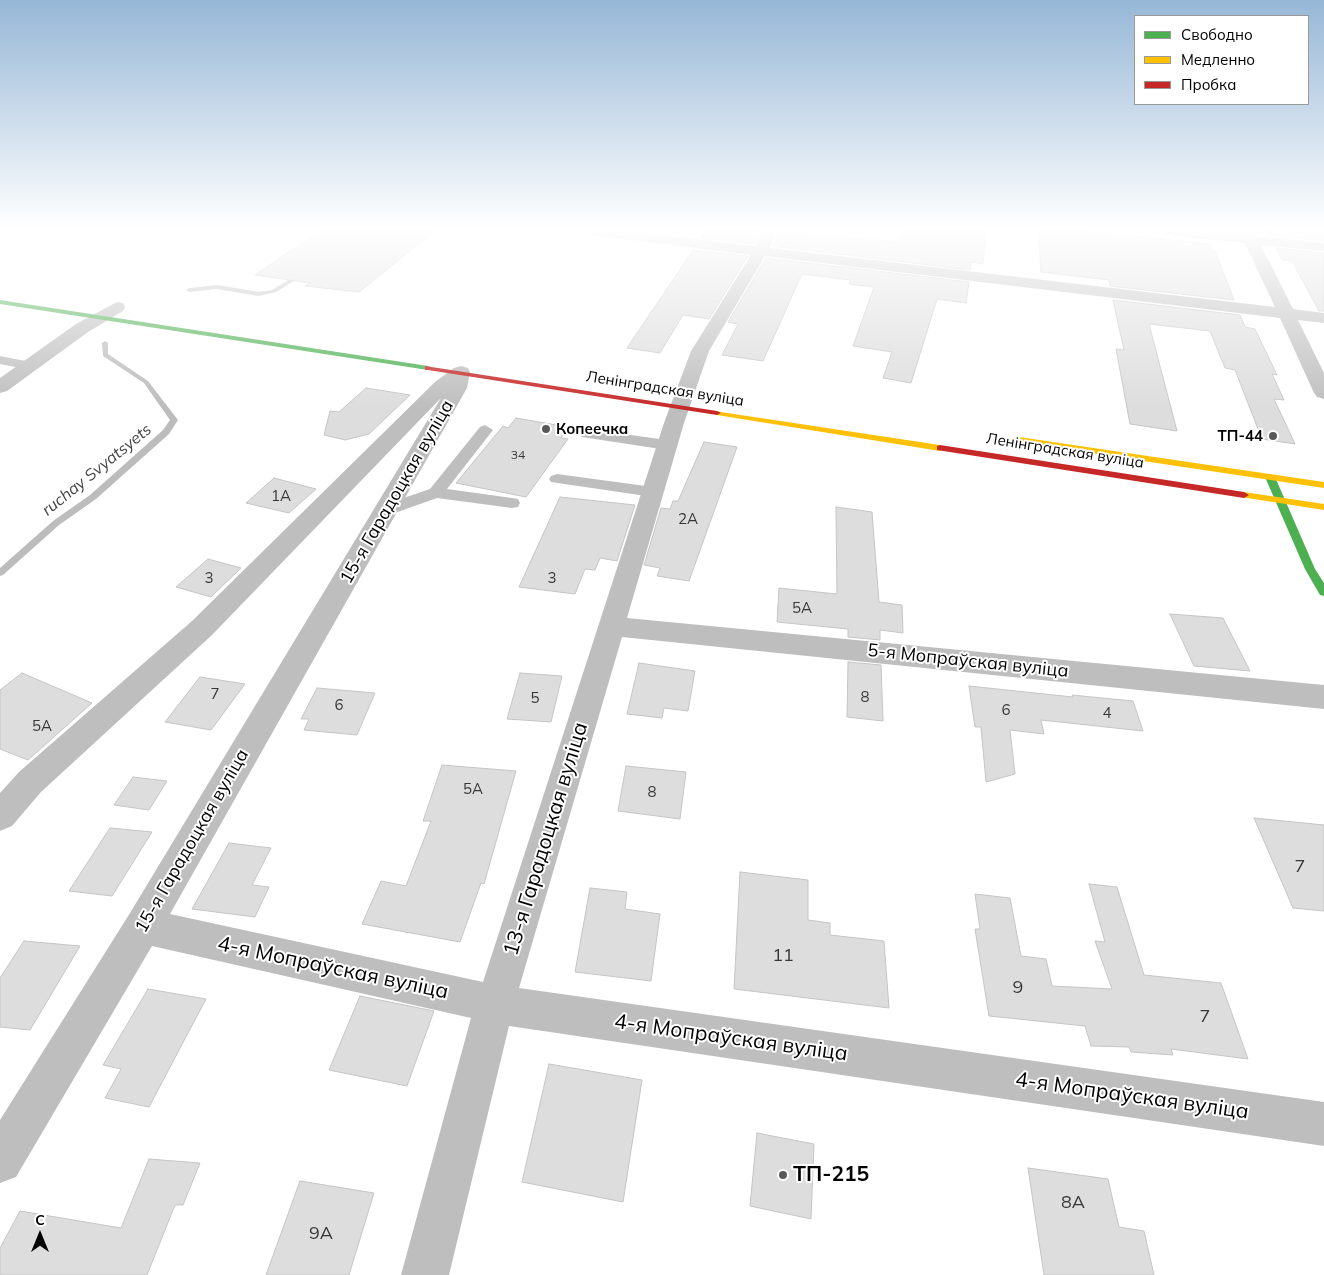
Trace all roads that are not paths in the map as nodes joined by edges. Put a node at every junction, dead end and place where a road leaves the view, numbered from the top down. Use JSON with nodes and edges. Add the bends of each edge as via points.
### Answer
{"nodes":[{"id":1,"x":737,"y":290,"type":"edge"},
{"id":2,"x":1091,"y":290,"type":"edge"},
{"id":3,"x":1276,"y":290,"type":"edge"},
{"id":4,"x":0,"y":302,"type":"edge"},
{"id":5,"x":121,"y":307,"type":"dead end"},
{"id":6,"x":98,"y":310,"type":"junction"},
{"id":7,"x":1287,"y":314,"type":"junction"},
{"id":8,"x":1324,"y":318,"type":"edge"},
{"id":9,"x":0,"y":360,"type":"edge"},
{"id":10,"x":31,"y":366,"type":"junction"},
{"id":11,"x":466,"y":366,"type":"junction"},
{"id":12,"x":0,"y":386,"type":"edge"},
{"id":13,"x":1324,"y":393,"type":"edge"},
{"id":14,"x":684,"y":394,"type":"junction"},
{"id":15,"x":485,"y":430,"type":"dead end"},
{"id":16,"x":587,"y":434,"type":"dead end"},
{"id":17,"x":1005,"y":438,"type":"dead end"},
{"id":18,"x":667,"y":445,"type":"junction"},
{"id":19,"x":1270,"y":477,"type":"junction"},
{"id":20,"x":557,"y":479,"type":"dead end"},
{"id":21,"x":1324,"y":485,"type":"edge"},
{"id":22,"x":653,"y":492,"type":"junction"},
{"id":23,"x":436,"y":493,"type":"junction"},
{"id":24,"x":1279,"y":500,"type":"junction"},
{"id":25,"x":512,"y":503,"type":"dead end"},
{"id":26,"x":1324,"y":507,"type":"edge"},
{"id":27,"x":386,"y":510,"type":"junction"},
{"id":28,"x":1324,"y":592,"type":"edge"},
{"id":29,"x":612,"y":626,"type":"junction"},
{"id":30,"x":1324,"y":697,"type":"edge"},
{"id":31,"x":0,"y":816,"type":"edge"},
{"id":32,"x":143,"y":926,"type":"junction"},
{"id":33,"x":495,"y":1004,"type":"junction"},
{"id":34,"x":1324,"y":1124,"type":"edge"},
{"id":35,"x":0,"y":1160,"type":"edge"},
{"id":36,"x":425,"y":1275,"type":"edge"}],
"edges":[{"from":1,"to":14,"type":"street","name":"13-я Гарадоцкая вуліца","via":[[700,351]]},
{"from":2,"to":7,"type":"street"},
{"from":3,"to":7,"type":"street"},
{"from":4,"to":6,"type":"main road","name":"Ленінградская вуліца"},
{"from":5,"to":6,"type":"street"},
{"from":6,"to":10,"type":"street"},
{"from":6,"to":11,"type":"main road","name":"Ленінградская вуліца"},
{"from":7,"to":8,"type":"street"},
{"from":7,"to":13,"type":"street"},
{"from":9,"to":10,"type":"lane"},
{"from":10,"to":12,"type":"street"},
{"from":11,"to":14,"type":"main road","name":"Ленінградская вуліца"},
{"from":11,"to":27,"type":"street","name":"15-я Гарадоцкая вуліца","via":[[457,388]]},
{"from":11,"to":31,"type":"street","name":"15-я Гарадоцкая вуліца","via":[[435,393],[202,628],[30,782]]},
{"from":14,"to":18,"type":"street","name":"13-я Гарадоцкая вуліца"},
{"from":14,"to":24,"type":"main road","name":"Ленінградская вуліца"},
{"from":15,"to":23,"type":"lane"},
{"from":16,"to":18,"type":"lane"},
{"from":17,"to":19,"type":"main road","name":"Ленінградская вуліца"},
{"from":18,"to":22,"type":"street","name":"13-я Гарадоцкая вуліца"},
{"from":19,"to":21,"type":"main road","name":"Ленінградская вуліца"},
{"from":19,"to":24,"type":"main road"},
{"from":20,"to":22,"type":"lane"},
{"from":22,"to":29,"type":"street","name":"13-я Гарадоцкая вуліца"},
{"from":23,"to":25,"type":"lane"},
{"from":23,"to":27,"type":"lane"},
{"from":24,"to":26,"type":"main road","name":"Ленінградская вуліца"},
{"from":24,"to":28,"type":"main road"},
{"from":27,"to":32,"type":"street","name":"15-я Гарадоцкая вуліца"},
{"from":29,"to":30,"type":"street","name":"5-я Мопраўская вуліца"},
{"from":29,"to":33,"type":"street","name":"13-я Гарадоцкая вуліца"},
{"from":32,"to":33,"type":"street","name":"4-я Мопраўская вуліца"},
{"from":32,"to":35,"type":"street","name":"15-я Гарадоцкая вуліца"},
{"from":33,"to":34,"type":"street","name":"4-я Мопраўская вуліца"},
{"from":33,"to":36,"type":"street","name":"13-я Гарадоцкая вуліца"}]}
